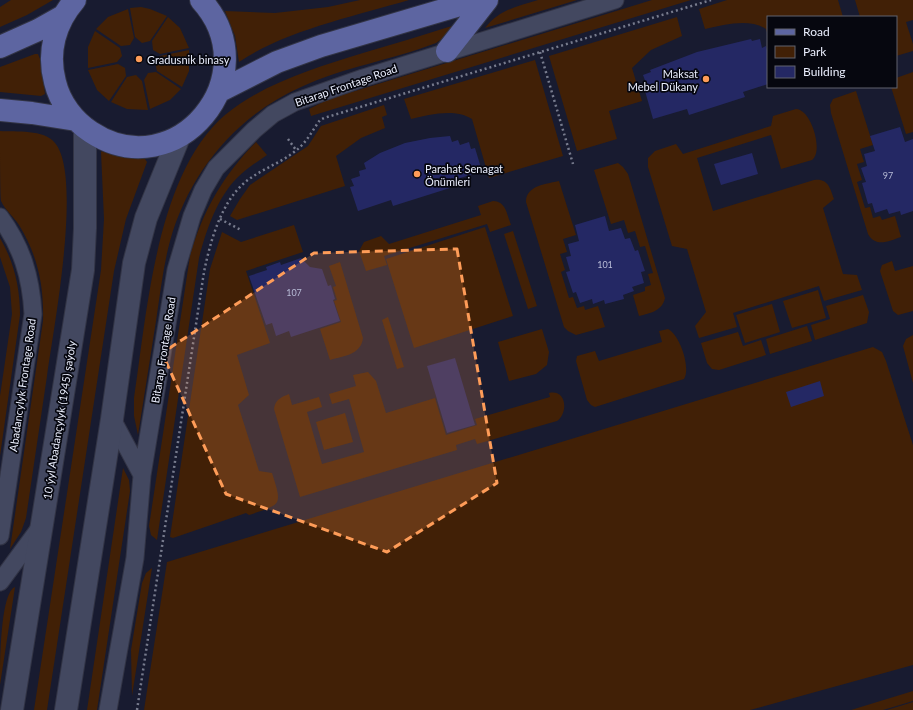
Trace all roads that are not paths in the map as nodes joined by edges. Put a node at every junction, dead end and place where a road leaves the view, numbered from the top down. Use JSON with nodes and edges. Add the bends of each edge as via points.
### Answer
{"nodes":[{"id":1,"x":201,"y":0,"type":"edge"},
{"id":2,"x":477,"y":0,"type":"edge"},
{"id":3,"x":487,"y":0,"type":"edge"},
{"id":4,"x":615,"y":0,"type":"edge"},
{"id":5,"x":69,"y":8,"type":"edge"},
{"id":6,"x":0,"y":47,"type":"edge"},
{"id":7,"x":447,"y":51,"type":"junction"},
{"id":8,"x":220,"y":91,"type":"junction"},
{"id":9,"x":0,"y":110,"type":"edge"},
{"id":10,"x":81,"y":124,"type":"junction"},
{"id":11,"x":179,"y":136,"type":"junction"},
{"id":12,"x":0,"y":217,"type":"edge"},
{"id":13,"x":112,"y":419,"type":"junction"},
{"id":14,"x":142,"y":475,"type":"junction"},
{"id":15,"x":43,"y":523,"type":"junction"},
{"id":16,"x":0,"y":536,"type":"edge"},
{"id":17,"x":0,"y":582,"type":"edge"},
{"id":18,"x":12,"y":710,"type":"edge"},
{"id":19,"x":66,"y":710,"type":"edge"},
{"id":20,"x":108,"y":710,"type":"edge"}],
"edges":[{"from":1,"to":8,"type":"main road","via":[[216,19],[224,42],[225,67]]},
{"from":2,"to":8,"type":"main road","via":[[321,46],[277,62]]},
{"from":3,"to":7,"type":"main road"},
{"from":4,"to":7,"type":"street","name":"Bitarap Frontage Road"},
{"from":5,"to":6,"type":"main road","via":[[38,30]]},
{"from":5,"to":10,"type":"main road","via":[[54,39],[52,64],[56,88],[68,110]]},
{"from":7,"to":14,"type":"street","name":"Bitarap Frontage Road","via":[[295,102],[273,114],[216,168],[203,190],[182,244]]},
{"from":8,"to":11,"type":"main road","via":[[199,122]]},
{"from":9,"to":10,"type":"main road","via":[[32,113]]},
{"from":10,"to":11,"type":"main road","via":[[107,140],[131,146],[156,145]]},
{"from":10,"to":15,"type":"main road","name":"10 ýyl Abadançylyk (1945) şaýoly","via":[[85,228],[83,270]]},
{"from":11,"to":13,"type":"main road","via":[[140,237],[130,287]]},
{"from":12,"to":16,"type":"street","name":"Abadancylyk Frontage Road","via":[[12,235],[25,264],[30,281],[33,314]]},
{"from":13,"to":14,"type":"street"},
{"from":13,"to":19,"type":"main road"},
{"from":14,"to":20,"type":"street","via":[[135,558]]},
{"from":15,"to":17,"type":"street"},
{"from":15,"to":18,"type":"main road","name":"10 ýyl Abadançylyk (1945) şaýoly"}]}
